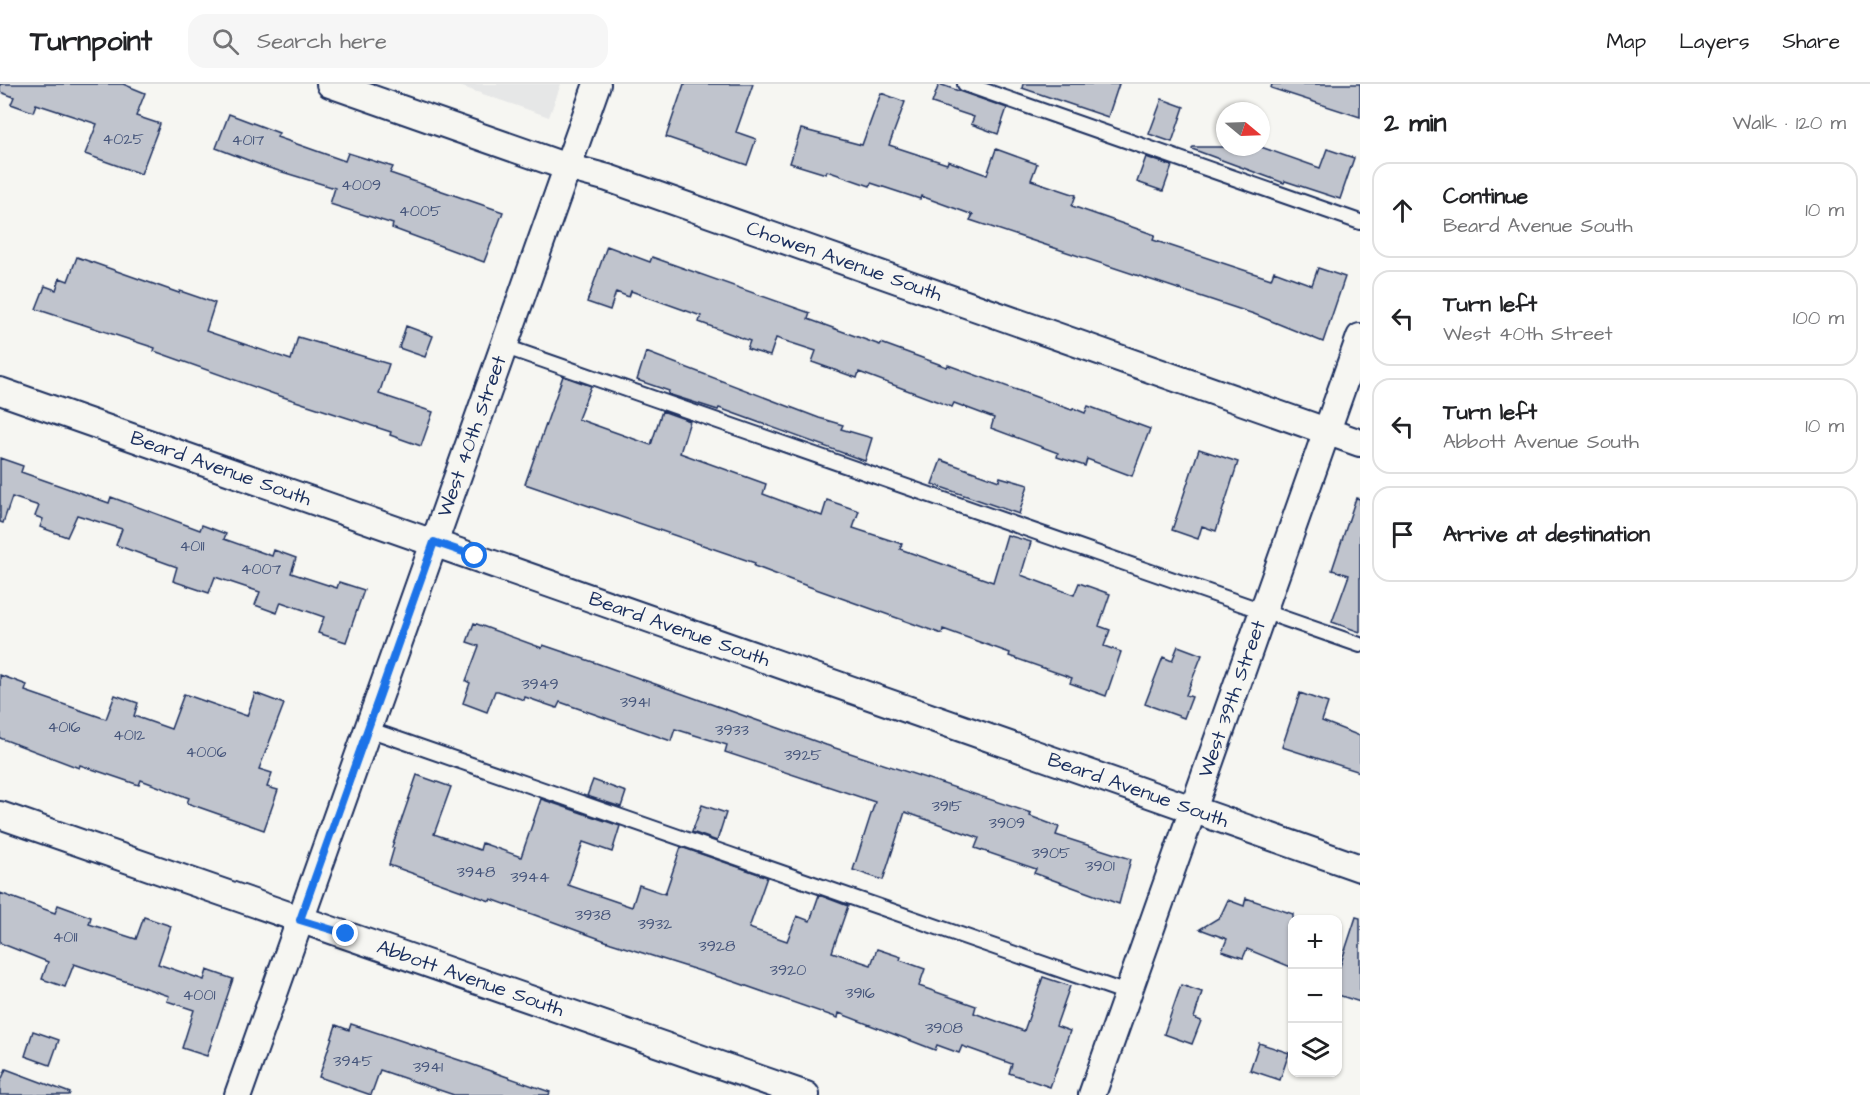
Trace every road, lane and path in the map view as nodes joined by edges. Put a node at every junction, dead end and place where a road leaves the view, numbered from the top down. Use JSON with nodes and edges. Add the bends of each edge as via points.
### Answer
{"nodes":[{"id":1,"x":330,"y":84,"type":"edge"},
{"id":2,"x":597,"y":84,"type":"edge"},
{"id":3,"x":965,"y":84,"type":"edge"},
{"id":4,"x":567,"y":167,"type":"junction"},
{"id":5,"x":1360,"y":222,"type":"edge"},
{"id":6,"x":1360,"y":337,"type":"edge"},
{"id":7,"x":503,"y":346,"type":"junction"},
{"id":8,"x":0,"y":391,"type":"edge"},
{"id":9,"x":1326,"y":431,"type":"junction"},
{"id":10,"x":1360,"y":443,"type":"edge"},
{"id":11,"x":434,"y":542,"type":"junction"},
{"id":12,"x":1263,"y":610,"type":"junction"},
{"id":13,"x":1360,"y":645,"type":"edge"},
{"id":14,"x":368,"y":729,"type":"junction"},
{"id":15,"x":1192,"y":809,"type":"junction"},
{"id":16,"x":0,"y":815,"type":"edge"},
{"id":17,"x":1360,"y":868,"type":"edge"},
{"id":18,"x":300,"y":920,"type":"junction"},
{"id":19,"x":1127,"y":993,"type":"junction"},
{"id":20,"x":238,"y":1095,"type":"edge"},
{"id":21,"x":806,"y":1095,"type":"edge"},
{"id":22,"x":1092,"y":1095,"type":"edge"}],
"edges":[{"from":1,"to":4,"type":"street","name":"Chowen Avenue South"},
{"from":2,"to":4,"type":"street","name":"West 40th Street"},
{"from":3,"to":5,"type":"lane"},
{"from":4,"to":7,"type":"street","name":"West 40th Street"},
{"from":4,"to":9,"type":"street","name":"Chowen Avenue South","via":[[608,178]]},
{"from":6,"to":9,"type":"street","name":"West 39th Street"},
{"from":7,"to":11,"type":"street","name":"West 40th Street"},
{"from":7,"to":12,"type":"lane"},
{"from":8,"to":11,"type":"street","name":"Beard Avenue South"},
{"from":9,"to":10,"type":"street","name":"Chowen Avenue South"},
{"from":9,"to":12,"type":"street","name":"West 39th Street"},
{"from":11,"to":14,"type":"street","name":"West 40th Street"},
{"from":11,"to":15,"type":"street","name":"Beard Avenue South"},
{"from":12,"to":13,"type":"lane"},
{"from":12,"to":15,"type":"street","name":"West 39th Street"},
{"from":14,"to":18,"type":"street","name":"West 40th Street"},
{"from":14,"to":19,"type":"lane"},
{"from":15,"to":17,"type":"street","name":"Beard Avenue South"},
{"from":15,"to":19,"type":"street","name":"West 39th Street"},
{"from":16,"to":18,"type":"street","name":"Abbott Avenue South"},
{"from":18,"to":20,"type":"street","name":"West 40th Street"},
{"from":18,"to":21,"type":"street","name":"Abbott Avenue South"},
{"from":19,"to":22,"type":"street","name":"West 39th Street"}]}
